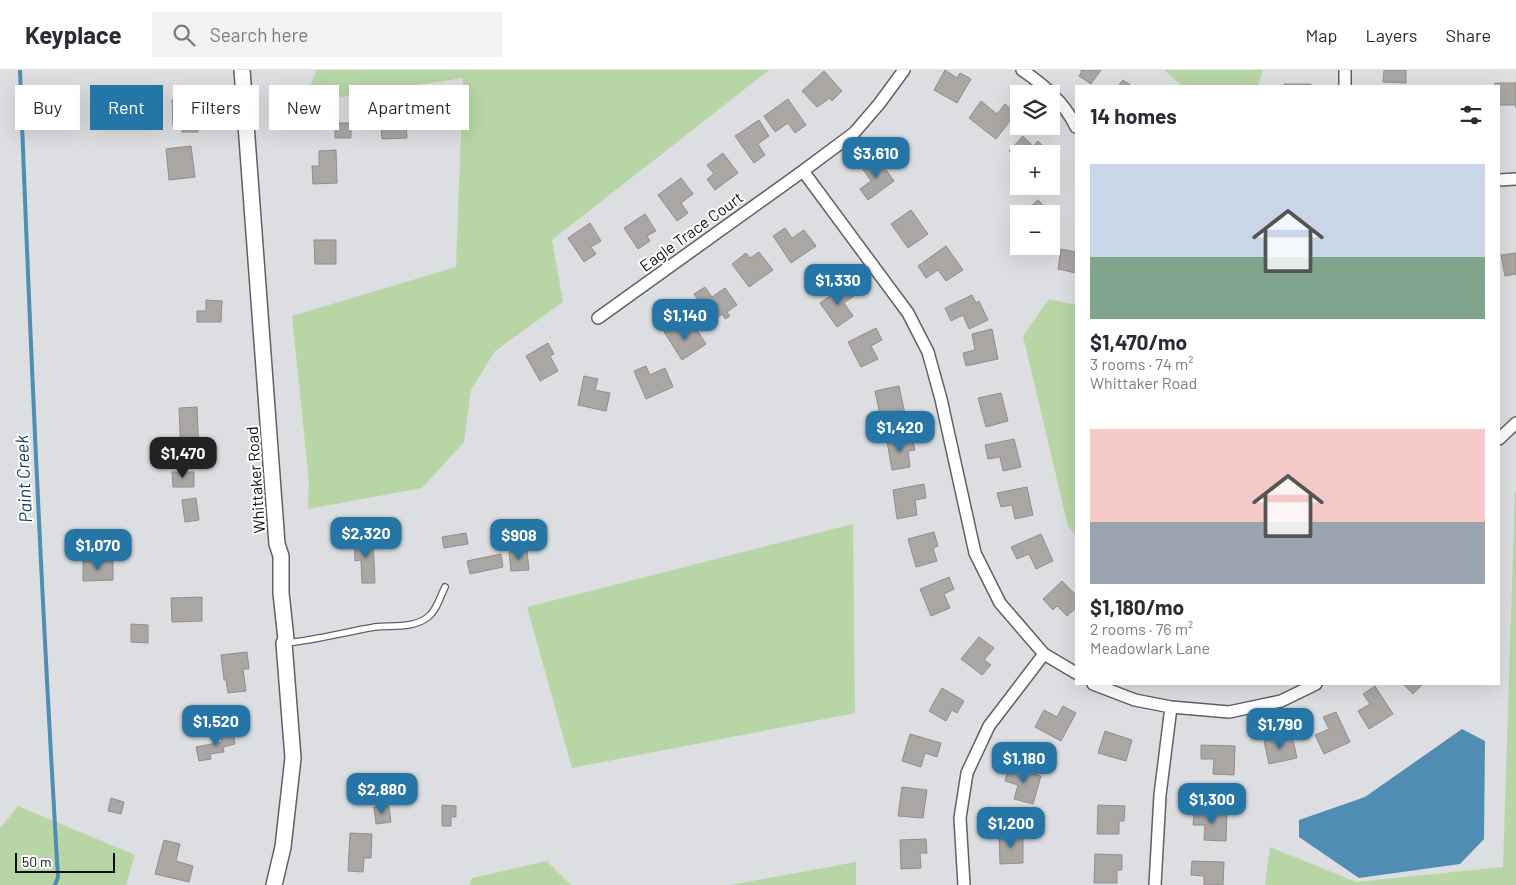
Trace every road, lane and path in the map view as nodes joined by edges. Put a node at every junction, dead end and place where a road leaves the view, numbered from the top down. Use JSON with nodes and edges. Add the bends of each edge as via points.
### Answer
{"nodes":[{"id":1,"x":242,"y":70,"type":"edge"},
{"id":2,"x":904,"y":70,"type":"edge"},
{"id":3,"x":1022,"y":70,"type":"edge"},
{"id":4,"x":1345,"y":70,"type":"edge"},
{"id":5,"x":1345,"y":85,"type":"edge"},
{"id":6,"x":1075,"y":125,"type":"edge"},
{"id":7,"x":803,"y":171,"type":"junction"},
{"id":8,"x":1516,"y":179,"type":"edge"},
{"id":9,"x":1500,"y":180,"type":"edge"},
{"id":10,"x":598,"y":318,"type":"dead end"},
{"id":11,"x":1516,"y":423,"type":"edge"},
{"id":12,"x":1500,"y":438,"type":"edge"},
{"id":13,"x":445,"y":587,"type":"dead end"},
{"id":14,"x":284,"y":643,"type":"junction"},
{"id":15,"x":1044,"y":654,"type":"junction"},
{"id":16,"x":1075,"y":673,"type":"edge"},
{"id":17,"x":1096,"y":685,"type":"edge"},
{"id":18,"x":1314,"y":685,"type":"edge"},
{"id":19,"x":1171,"y":707,"type":"junction"},
{"id":20,"x":274,"y":885,"type":"edge"},
{"id":21,"x":964,"y":885,"type":"edge"},
{"id":22,"x":1156,"y":885,"type":"edge"}],
"edges":[{"from":1,"to":14,"type":"main road","name":"Whittaker Road"},
{"from":2,"to":7,"type":"street","name":"Eagle Trace Court","via":[[854,133]]},
{"from":3,"to":6,"type":"street","via":[[1044,85],[1070,114]]},
{"from":4,"to":5,"type":"street"},
{"from":7,"to":10,"type":"street","name":"Eagle Trace Court"},
{"from":7,"to":15,"type":"street","via":[[908,313],[928,352],[975,553],[1000,603]]},
{"from":8,"to":9,"type":"street"},
{"from":11,"to":12,"type":"street"},
{"from":13,"to":14,"type":"lane","via":[[436,607],[428,617],[418,622]]},
{"from":14,"to":20,"type":"main road","name":"Whittaker Road","via":[[293,758],[284,838]]},
{"from":15,"to":16,"type":"street"},
{"from":15,"to":21,"type":"street","via":[[989,726],[967,773],[960,818]]},
{"from":17,"to":19,"type":"street","via":[[1135,700]]},
{"from":18,"to":19,"type":"street","via":[[1281,700],[1229,712]]},
{"from":19,"to":22,"type":"street","via":[[1160,795]]}]}
